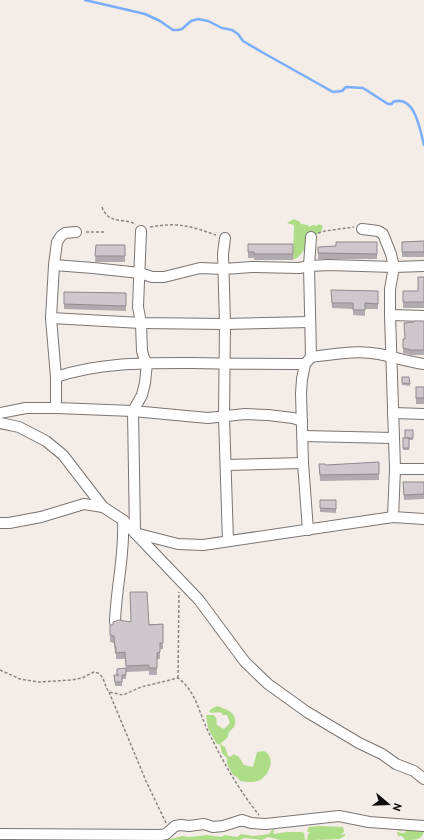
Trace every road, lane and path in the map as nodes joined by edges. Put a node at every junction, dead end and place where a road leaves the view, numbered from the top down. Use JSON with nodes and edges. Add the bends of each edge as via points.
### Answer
{"nodes":[{"id":1,"x":102,"y":207,"type":"dead end"},
{"id":2,"x":362,"y":229,"type":"joint"},
{"id":3,"x":141,"y":231,"type":"junction"},
{"id":4,"x":76,"y":232,"type":"joint"},
{"id":5,"x":104,"y":232,"type":"dead end"},
{"id":6,"x":311,"y":237,"type":"joint"},
{"id":7,"x":225,"y":238,"type":"joint"},
{"id":8,"x":54,"y":265,"type":"junction"},
{"id":9,"x":309,"y":266,"type":"junction"},
{"id":10,"x":424,"y":266,"type":"edge"},
{"id":11,"x":394,"y":267,"type":"junction"},
{"id":12,"x":224,"y":269,"type":"junction"},
{"id":13,"x":140,"y":273,"type":"junction"},
{"id":14,"x":390,"y":315,"type":"junction"},
{"id":15,"x":424,"y":316,"type":"edge"},
{"id":16,"x":51,"y":318,"type":"junction"},
{"id":17,"x":310,"y":322,"type":"junction"},
{"id":18,"x":141,"y":323,"type":"junction"},
{"id":19,"x":225,"y":324,"type":"junction"},
{"id":20,"x":391,"y":358,"type":"junction"},
{"id":21,"x":308,"y":361,"type":"junction"},
{"id":22,"x":147,"y":363,"type":"junction"},
{"id":23,"x":224,"y":364,"type":"junction"},
{"id":24,"x":424,"y":364,"type":"edge"},
{"id":25,"x":56,"y":377,"type":"junction"},
{"id":26,"x":56,"y":408,"type":"junction"},
{"id":27,"x":133,"y":411,"type":"junction"},
{"id":28,"x":0,"y":413,"type":"edge"},
{"id":29,"x":393,"y":413,"type":"junction"},
{"id":30,"x":424,"y":414,"type":"edge"},
{"id":31,"x":224,"y":417,"type":"junction"},
{"id":32,"x":302,"y":420,"type":"junction"},
{"id":33,"x":0,"y":423,"type":"edge"},
{"id":34,"x":303,"y":436,"type":"junction"},
{"id":35,"x":394,"y":438,"type":"junction"},
{"id":36,"x":303,"y":463,"type":"junction"},
{"id":37,"x":227,"y":465,"type":"junction"},
{"id":38,"x":395,"y":469,"type":"junction"},
{"id":39,"x":424,"y":469,"type":"edge"},
{"id":40,"x":103,"y":506,"type":"junction"},
{"id":41,"x":393,"y":517,"type":"junction"},
{"id":42,"x":424,"y":519,"type":"edge"},
{"id":43,"x":123,"y":520,"type":"junction"},
{"id":44,"x":0,"y":523,"type":"edge"},
{"id":45,"x":308,"y":530,"type":"junction"},
{"id":46,"x":135,"y":533,"type":"junction"},
{"id":47,"x":228,"y":541,"type":"junction"},
{"id":48,"x":179,"y":580,"type":"junction"},
{"id":49,"x":115,"y":622,"type":"edge"},
{"id":50,"x":0,"y":670,"type":"edge"},
{"id":51,"x":178,"y":678,"type":"junction"},
{"id":52,"x":108,"y":692,"type":"junction"},
{"id":53,"x":424,"y":779,"type":"edge"},
{"id":54,"x":266,"y":824,"type":"junction"},
{"id":55,"x":424,"y":826,"type":"edge"},
{"id":56,"x":172,"y":828,"type":"junction"},
{"id":57,"x":0,"y":834,"type":"edge"}],
"edges":[{"from":1,"to":3,"type":"path","via":[[108,217],[136,223]]},
{"from":2,"to":6,"type":"path","via":[[352,227],[325,231]]},
{"from":2,"to":11,"type":"street","via":[[383,234]]},
{"from":3,"to":7,"type":"path","via":[[160,225],[183,225]]},
{"from":3,"to":13,"type":"street"},
{"from":4,"to":5,"type":"path"},
{"from":4,"to":8,"type":"street","via":[[61,236],[57,242]]},
{"from":6,"to":9,"type":"street"},
{"from":7,"to":12,"type":"street"},
{"from":8,"to":13,"type":"street"},
{"from":8,"to":16,"type":"street"},
{"from":9,"to":11,"type":"street"},
{"from":9,"to":12,"type":"street"},
{"from":9,"to":17,"type":"street"},
{"from":10,"to":11,"type":"street"},
{"from":11,"to":14,"type":"street","via":[[390,289]]},
{"from":12,"to":13,"type":"street","via":[[200,268],[164,277]]},
{"from":12,"to":19,"type":"street"},
{"from":13,"to":18,"type":"street","via":[[138,307]]},
{"from":14,"to":15,"type":"street"},
{"from":14,"to":20,"type":"street"},
{"from":16,"to":18,"type":"street"},
{"from":16,"to":25,"type":"street"},
{"from":17,"to":19,"type":"street"},
{"from":17,"to":21,"type":"street"},
{"from":18,"to":19,"type":"street"},
{"from":18,"to":22,"type":"street","via":[[142,351]]},
{"from":19,"to":23,"type":"street"},
{"from":20,"to":21,"type":"street","via":[[378,354],[348,352]]},
{"from":20,"to":24,"type":"street"},
{"from":20,"to":29,"type":"street"},
{"from":21,"to":23,"type":"street"},
{"from":21,"to":32,"type":"street","via":[[302,379]]},
{"from":22,"to":23,"type":"street"},
{"from":22,"to":25,"type":"street","via":[[76,370]]},
{"from":22,"to":27,"type":"street","via":[[142,395]]},
{"from":23,"to":31,"type":"street"},
{"from":25,"to":26,"type":"street"},
{"from":26,"to":27,"type":"street"},
{"from":26,"to":28,"type":"street","via":[[26,408]]},
{"from":27,"to":31,"type":"street","via":[[208,418]]},
{"from":27,"to":46,"type":"street"},
{"from":29,"to":30,"type":"street"},
{"from":29,"to":35,"type":"street"},
{"from":31,"to":32,"type":"street","via":[[246,414]]},
{"from":31,"to":37,"type":"street"},
{"from":32,"to":34,"type":"street"},
{"from":33,"to":40,"type":"street","via":[[19,427],[63,455]]},
{"from":34,"to":35,"type":"street"},
{"from":34,"to":36,"type":"street"},
{"from":35,"to":38,"type":"street"},
{"from":36,"to":37,"type":"street"},
{"from":36,"to":45,"type":"street"},
{"from":37,"to":47,"type":"street"},
{"from":38,"to":39,"type":"street"},
{"from":38,"to":41,"type":"street"},
{"from":40,"to":43,"type":"street"},
{"from":40,"to":44,"type":"street","via":[[84,504],[41,517]]},
{"from":41,"to":42,"type":"street"},
{"from":41,"to":45,"type":"street"},
{"from":43,"to":46,"type":"street"},
{"from":43,"to":49,"type":"street","via":[[124,534]]},
{"from":45,"to":47,"type":"street"},
{"from":46,"to":47,"type":"street","via":[[178,544],[203,545]]},
{"from":46,"to":48,"type":"street"},
{"from":48,"to":51,"type":"path"},
{"from":48,"to":53,"type":"street","via":[[199,600],[245,662],[268,684],[307,712]]},
{"from":50,"to":52,"type":"path","via":[[20,679],[39,682],[82,678],[94,672],[104,679]]},
{"from":51,"to":52,"type":"path","via":[[141,687],[123,695]]},
{"from":51,"to":54,"type":"path","via":[[186,684],[194,697],[208,731],[234,780]]},
{"from":52,"to":56,"type":"path","via":[[146,781],[165,821]]},
{"from":54,"to":55,"type":"street","via":[[339,816],[369,822]]},
{"from":54,"to":56,"type":"street","via":[[242,820],[223,826],[213,827],[204,824]]},
{"from":56,"to":57,"type":"street","via":[[161,836]]}]}
